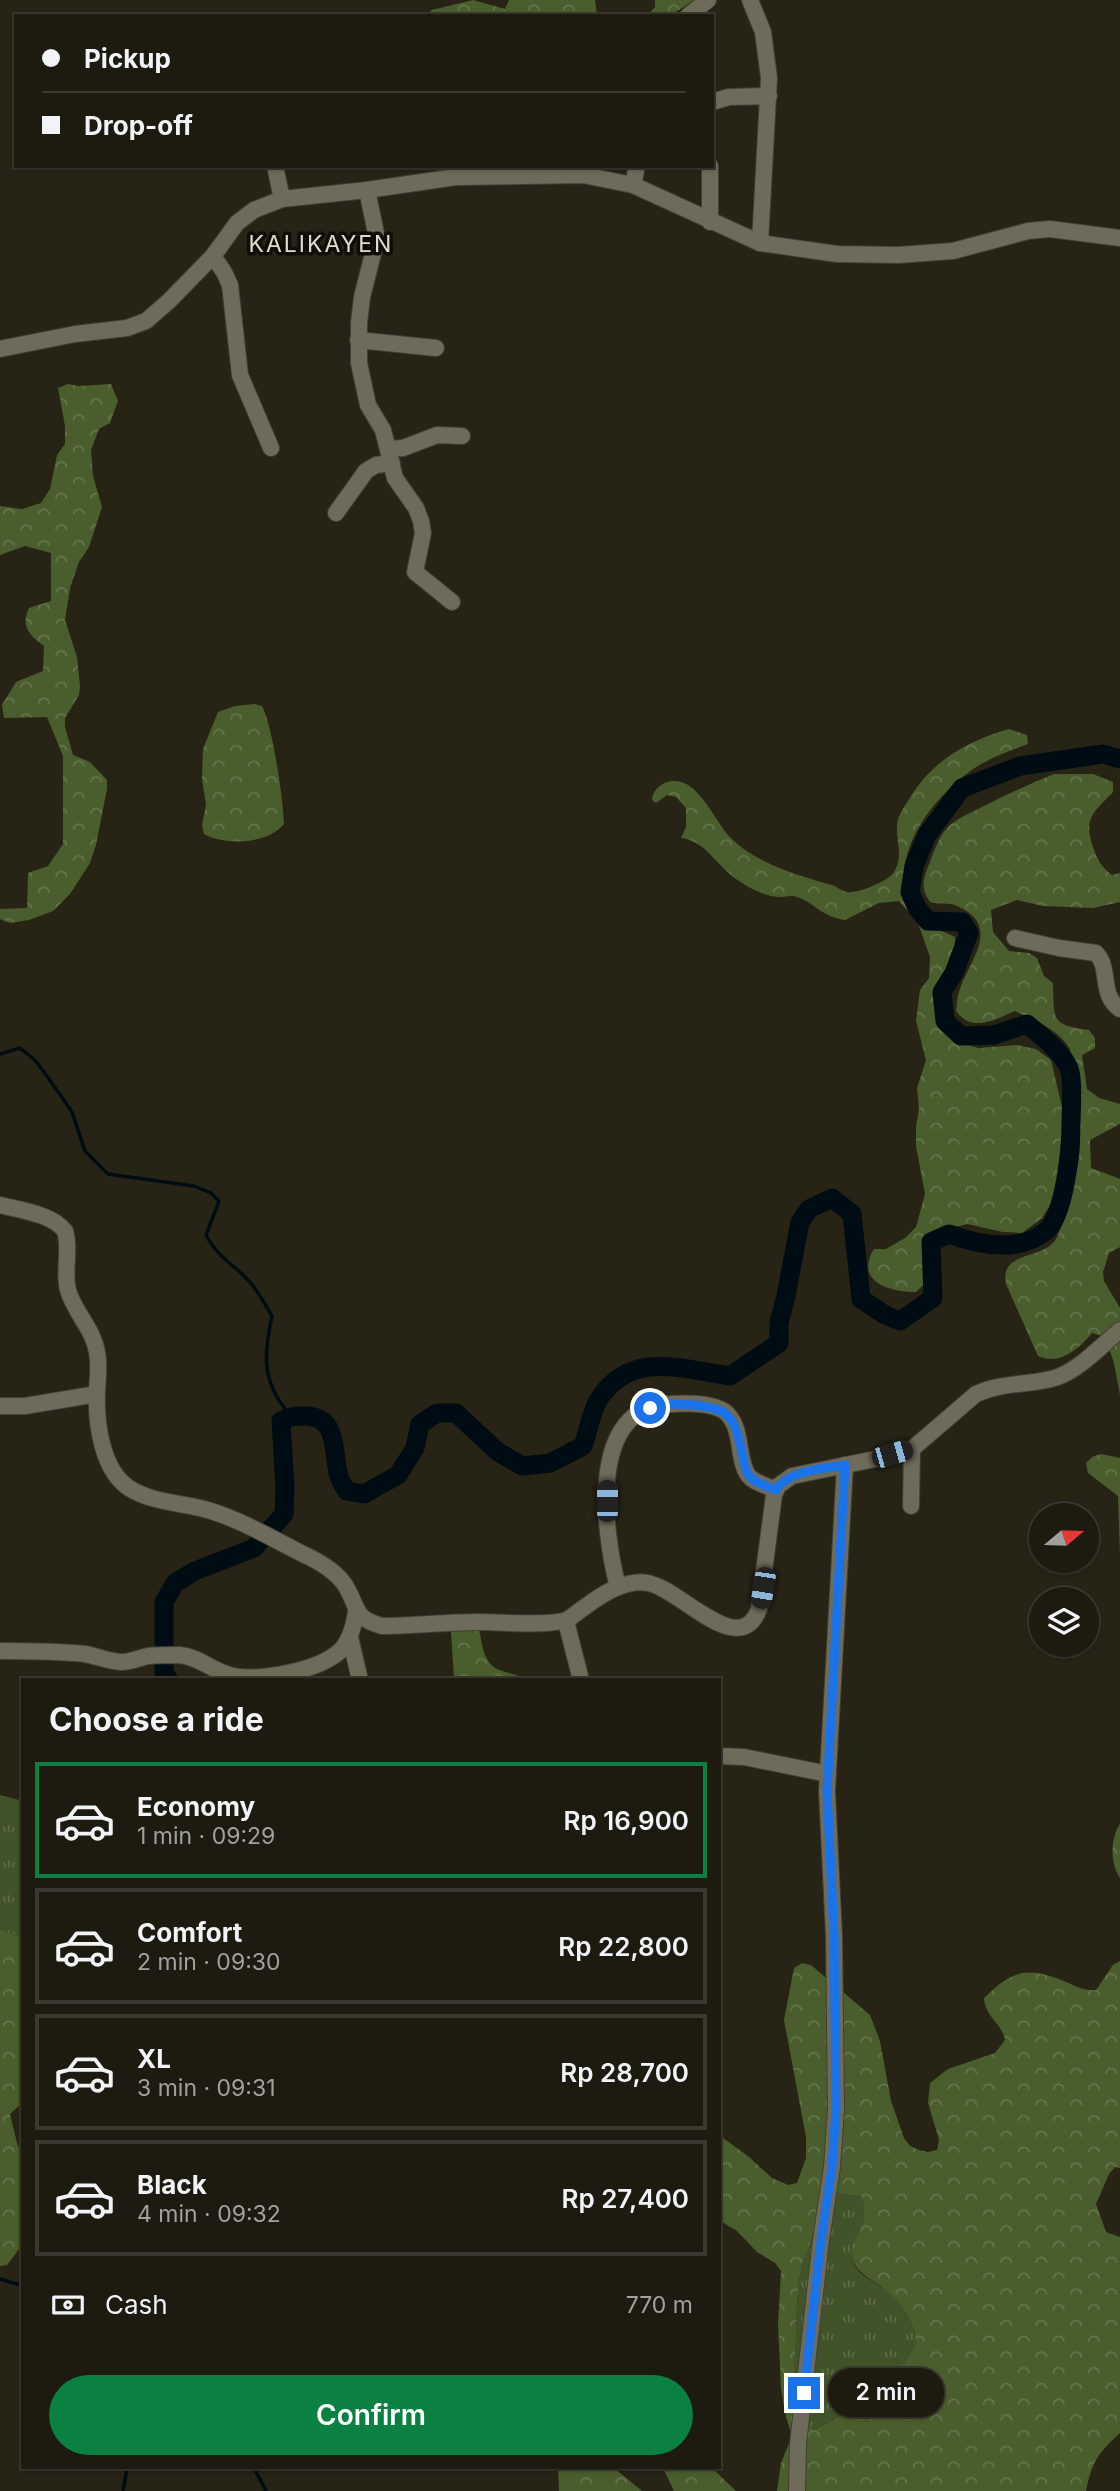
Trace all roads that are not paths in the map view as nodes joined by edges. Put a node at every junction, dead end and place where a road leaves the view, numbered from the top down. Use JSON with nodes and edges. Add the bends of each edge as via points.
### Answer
{"nodes":[{"id":1,"x":708,"y":0,"type":"edge"},
{"id":2,"x":750,"y":0,"type":"edge"},
{"id":3,"x":690,"y":14,"type":"edge"},
{"id":4,"x":769,"y":96,"type":"junction"},
{"id":5,"x":714,"y":101,"type":"edge"},
{"id":6,"x":275,"y":168,"type":"edge"},
{"id":7,"x":637,"y":168,"type":"edge"},
{"id":8,"x":710,"y":168,"type":"edge"},
{"id":9,"x":532,"y":171,"type":"edge"},
{"id":10,"x":433,"y":172,"type":"edge"},
{"id":11,"x":633,"y":186,"type":"junction"},
{"id":12,"x":368,"y":190,"type":"junction"},
{"id":13,"x":282,"y":199,"type":"junction"},
{"id":14,"x":710,"y":222,"type":"junction"},
{"id":15,"x":1120,"y":238,"type":"edge"},
{"id":16,"x":760,"y":243,"type":"junction"},
{"id":17,"x":213,"y":256,"type":"junction"},
{"id":18,"x":358,"y":340,"type":"junction"},
{"id":19,"x":436,"y":348,"type":"dead end"},
{"id":20,"x":0,"y":349,"type":"edge"},
{"id":21,"x":462,"y":436,"type":"dead end"},
{"id":22,"x":271,"y":448,"type":"dead end"},
{"id":23,"x":390,"y":456,"type":"junction"},
{"id":24,"x":336,"y":513,"type":"dead end"},
{"id":25,"x":452,"y":603,"type":"dead end"},
{"id":26,"x":1015,"y":938,"type":"dead end"},
{"id":27,"x":1120,"y":1009,"type":"edge"},
{"id":28,"x":0,"y":1205,"type":"edge"},
{"id":29,"x":1120,"y":1330,"type":"edge"},
{"id":30,"x":97,"y":1394,"type":"junction"},
{"id":31,"x":0,"y":1406,"type":"edge"},
{"id":32,"x":912,"y":1449,"type":"junction"},
{"id":33,"x":845,"y":1465,"type":"junction"},
{"id":34,"x":776,"y":1490,"type":"junction"},
{"id":35,"x":911,"y":1506,"type":"dead end"},
{"id":36,"x":618,"y":1587,"type":"junction"},
{"id":37,"x":356,"y":1612,"type":"junction"},
{"id":38,"x":566,"y":1621,"type":"junction"},
{"id":39,"x":349,"y":1637,"type":"junction"},
{"id":40,"x":0,"y":1651,"type":"edge"},
{"id":41,"x":359,"y":1678,"type":"edge"},
{"id":42,"x":580,"y":1678,"type":"edge"},
{"id":43,"x":721,"y":1756,"type":"edge"},
{"id":44,"x":828,"y":1774,"type":"junction"},
{"id":45,"x":797,"y":2491,"type":"edge"}],
"edges":[{"from":1,"to":3,"type":"street"},
{"from":2,"to":4,"type":"street","via":[[764,32]]},
{"from":4,"to":5,"type":"street"},
{"from":4,"to":16,"type":"street"},
{"from":6,"to":13,"type":"street"},
{"from":7,"to":11,"type":"street"},
{"from":8,"to":14,"type":"street"},
{"from":9,"to":10,"type":"street"},
{"from":9,"to":11,"type":"street"},
{"from":10,"to":12,"type":"street"},
{"from":11,"to":14,"type":"street"},
{"from":12,"to":13,"type":"street"},
{"from":12,"to":18,"type":"street","via":[[377,238],[362,297]]},
{"from":13,"to":17,"type":"street","via":[[244,216]]},
{"from":14,"to":16,"type":"street"},
{"from":15,"to":16,"type":"street","via":[[1050,229],[953,251],[898,255],[837,254]]},
{"from":17,"to":20,"type":"street","via":[[145,321]]},
{"from":17,"to":22,"type":"street","via":[[230,285],[240,375]]},
{"from":18,"to":19,"type":"street"},
{"from":18,"to":23,"type":"street","via":[[363,385]]},
{"from":21,"to":23,"type":"street","via":[[437,435]]},
{"from":23,"to":24,"type":"street","via":[[366,471]]},
{"from":23,"to":25,"type":"street","via":[[399,486],[421,521],[415,572]]},
{"from":26,"to":27,"type":"street","via":[[1096,953],[1103,964],[1108,993]]},
{"from":28,"to":30,"type":"street","via":[[44,1218],[65,1231],[68,1290],[93,1337]]},
{"from":29,"to":32,"type":"street","via":[[1055,1378],[976,1394]]},
{"from":30,"to":31,"type":"street"},
{"from":30,"to":37,"type":"street","via":[[103,1445],[116,1475],[128,1487],[222,1515],[313,1558],[341,1579]]},
{"from":32,"to":33,"type":"street"},
{"from":32,"to":35,"type":"street"},
{"from":33,"to":34,"type":"street","via":[[792,1476]]},
{"from":33,"to":44,"type":"street"},
{"from":34,"to":36,"type":"street","via":[[759,1609],[750,1625],[723,1626],[681,1597],[647,1582]]},
{"from":34,"to":36,"type":"street","via":[[748,1475],[734,1425],[724,1412],[676,1404],[640,1412],[617,1438],[608,1466],[607,1533]]},
{"from":36,"to":38,"type":"street"},
{"from":37,"to":38,"type":"street","via":[[382,1626]]},
{"from":37,"to":39,"type":"street"},
{"from":38,"to":42,"type":"street"},
{"from":39,"to":40,"type":"street","via":[[340,1651],[326,1659],[276,1676],[254,1678],[231,1676],[181,1655],[120,1662],[60,1652]]},
{"from":39,"to":41,"type":"street"},
{"from":43,"to":44,"type":"street"},
{"from":44,"to":45,"type":"street","via":[[836,2108],[798,2444]]}]}
